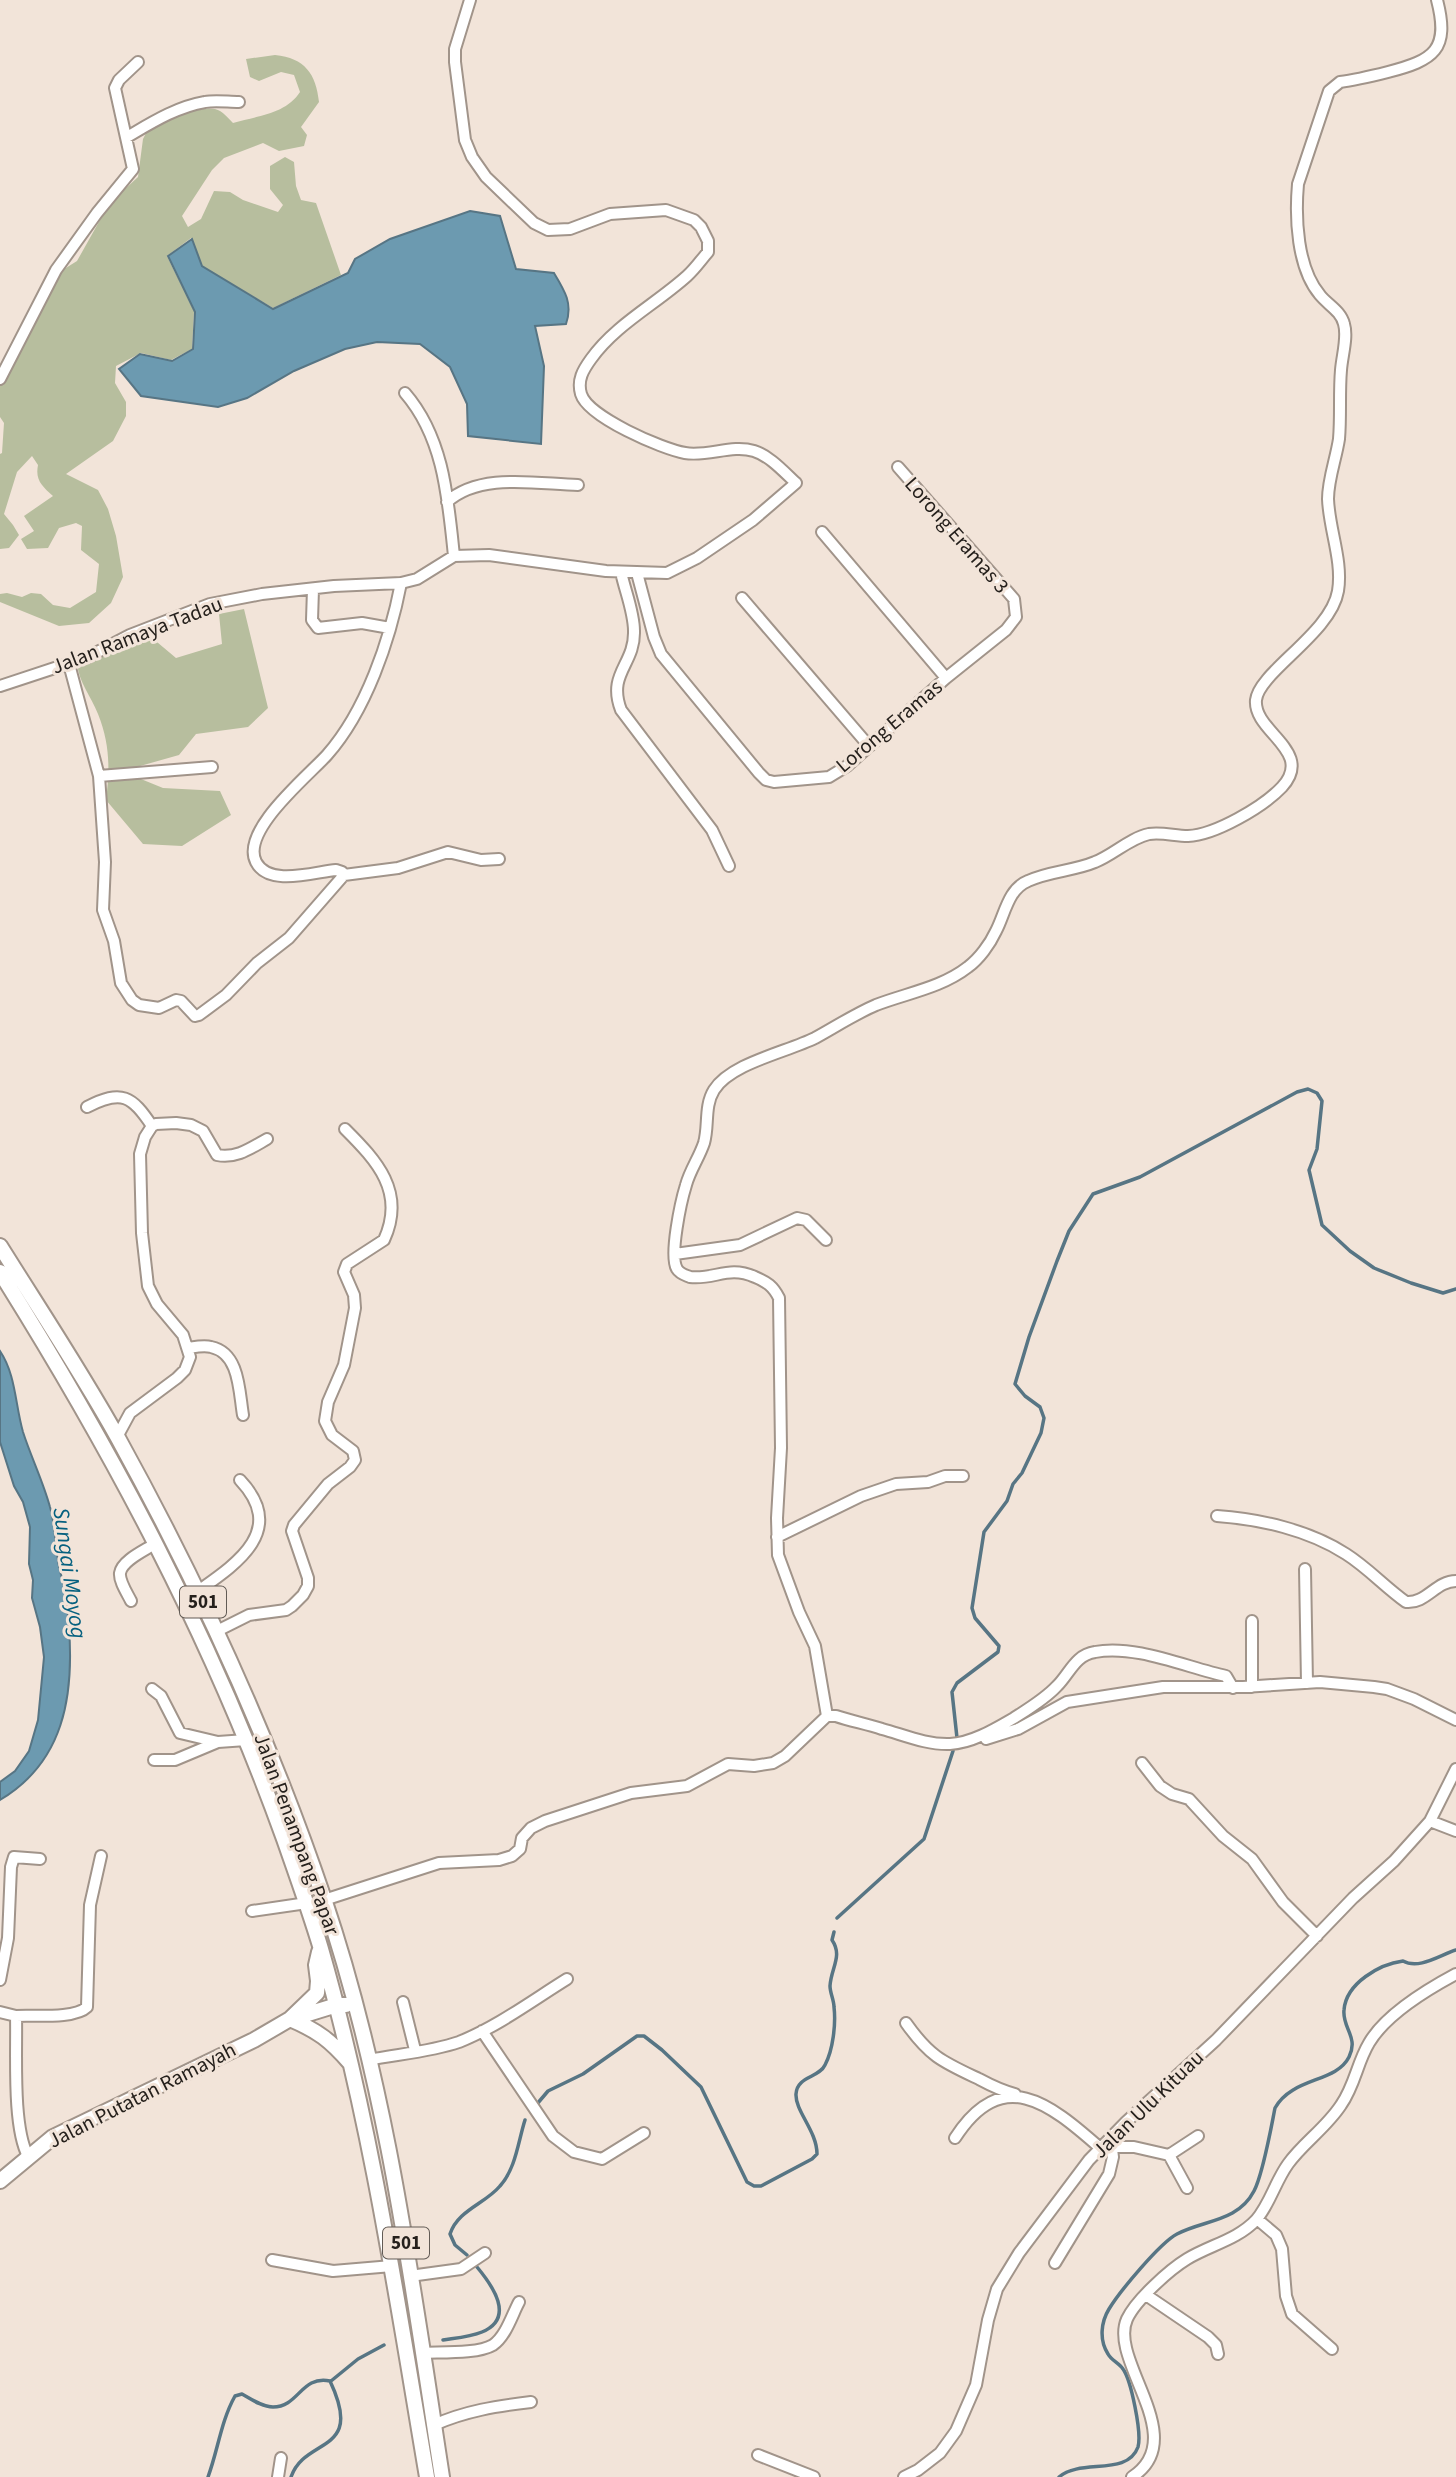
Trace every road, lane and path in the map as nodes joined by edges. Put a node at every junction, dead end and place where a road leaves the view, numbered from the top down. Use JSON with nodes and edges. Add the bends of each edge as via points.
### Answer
{"nodes":[{"id":1,"x":470,"y":0,"type":"edge"},
{"id":2,"x":1437,"y":0,"type":"edge"},
{"id":3,"x":138,"y":62,"type":"dead end"},
{"id":4,"x":239,"y":102,"type":"dead end"},
{"id":5,"x":127,"y":138,"type":"junction"},
{"id":6,"x":0,"y":379,"type":"edge"},
{"id":7,"x":405,"y":393,"type":"dead end"},
{"id":8,"x":898,"y":467,"type":"dead end"},
{"id":9,"x":578,"y":485,"type":"dead end"},
{"id":10,"x":447,"y":502,"type":"junction"},
{"id":11,"x":822,"y":532,"type":"dead end"},
{"id":12,"x":454,"y":556,"type":"junction"},
{"id":13,"x":621,"y":572,"type":"junction"},
{"id":14,"x":637,"y":573,"type":"junction"},
{"id":15,"x":401,"y":583,"type":"junction"},
{"id":16,"x":313,"y":589,"type":"junction"},
{"id":17,"x":741,"y":598,"type":"dead end"},
{"id":18,"x":1016,"y":604,"type":"joint"},
{"id":19,"x":390,"y":628,"type":"junction"},
{"id":20,"x":69,"y":664,"type":"junction"},
{"id":21,"x":947,"y":678,"type":"junction"},
{"id":22,"x":0,"y":686,"type":"edge"},
{"id":23,"x":869,"y":746,"type":"junction"},
{"id":24,"x":212,"y":766,"type":"dead end"},
{"id":25,"x":99,"y":776,"type":"junction"},
{"id":26,"x":499,"y":859,"type":"dead end"},
{"id":27,"x":729,"y":866,"type":"dead end"},
{"id":28,"x":344,"y":875,"type":"junction"},
{"id":29,"x":87,"y":1107,"type":"dead end"},
{"id":30,"x":152,"y":1126,"type":"junction"},
{"id":31,"x":345,"y":1129,"type":"dead end"},
{"id":32,"x":267,"y":1139,"type":"dead end"},
{"id":33,"x":826,"y":1240,"type":"dead end"},
{"id":34,"x":0,"y":1246,"type":"edge"},
{"id":35,"x":675,"y":1254,"type":"junction"},
{"id":36,"x":0,"y":1272,"type":"edge"},
{"id":37,"x":188,"y":1348,"type":"junction"},
{"id":38,"x":243,"y":1415,"type":"dead end"},
{"id":39,"x":117,"y":1437,"type":"junction"},
{"id":40,"x":963,"y":1476,"type":"dead end"},
{"id":41,"x":240,"y":1480,"type":"dead end"},
{"id":42,"x":1217,"y":1516,"type":"dead end"},
{"id":43,"x":777,"y":1537,"type":"junction"},
{"id":44,"x":156,"y":1543,"type":"junction"},
{"id":45,"x":1305,"y":1569,"type":"dead end"},
{"id":46,"x":1456,"y":1581,"type":"edge"},
{"id":47,"x":198,"y":1591,"type":"junction"},
{"id":48,"x":131,"y":1601,"type":"dead end"},
{"id":49,"x":1252,"y":1621,"type":"dead end"},
{"id":50,"x":217,"y":1631,"type":"junction"},
{"id":51,"x":1307,"y":1683,"type":"junction"},
{"id":52,"x":1057,"y":1687,"type":"junction"},
{"id":53,"x":1252,"y":1687,"type":"junction"},
{"id":54,"x":1233,"y":1688,"type":"junction"},
{"id":55,"x":152,"y":1689,"type":"dead end"},
{"id":56,"x":1051,"y":1710,"type":"junction"},
{"id":57,"x":827,"y":1716,"type":"junction"},
{"id":58,"x":1456,"y":1720,"type":"edge"},
{"id":59,"x":246,"y":1740,"type":"junction"},
{"id":60,"x":968,"y":1740,"type":"junction"},
{"id":61,"x":218,"y":1742,"type":"junction"},
{"id":62,"x":154,"y":1760,"type":"dead end"},
{"id":63,"x":1142,"y":1763,"type":"dead end"},
{"id":64,"x":1456,"y":1769,"type":"edge"},
{"id":65,"x":1430,"y":1821,"type":"junction"},
{"id":66,"x":1456,"y":1832,"type":"edge"},
{"id":67,"x":101,"y":1856,"type":"dead end"},
{"id":68,"x":40,"y":1859,"type":"dead end"},
{"id":69,"x":324,"y":1900,"type":"junction"},
{"id":70,"x":307,"y":1903,"type":"junction"},
{"id":71,"x":252,"y":1912,"type":"dead end"},
{"id":72,"x":1317,"y":1936,"type":"junction"},
{"id":73,"x":320,"y":1947,"type":"junction"},
{"id":74,"x":1456,"y":1974,"type":"edge"},
{"id":75,"x":567,"y":1979,"type":"dead end"},
{"id":76,"x":0,"y":1980,"type":"edge"},
{"id":77,"x":403,"y":2002,"type":"dead end"},
{"id":78,"x":337,"y":2005,"type":"junction"},
{"id":79,"x":0,"y":2012,"type":"edge"},
{"id":80,"x":357,"y":2012,"type":"junction"},
{"id":81,"x":16,"y":2016,"type":"junction"},
{"id":82,"x":290,"y":2019,"type":"junction"},
{"id":83,"x":906,"y":2023,"type":"dead end"},
{"id":84,"x":482,"y":2031,"type":"junction"},
{"id":85,"x":415,"y":2050,"type":"junction"},
{"id":86,"x":368,"y":2060,"type":"junction"},
{"id":87,"x":352,"y":2065,"type":"junction"},
{"id":88,"x":1030,"y":2099,"type":"junction"},
{"id":89,"x":644,"y":2133,"type":"dead end"},
{"id":90,"x":1198,"y":2136,"type":"dead end"},
{"id":91,"x":955,"y":2138,"type":"dead end"},
{"id":92,"x":1104,"y":2147,"type":"junction"},
{"id":93,"x":1169,"y":2155,"type":"junction"},
{"id":94,"x":28,"y":2156,"type":"junction"},
{"id":95,"x":0,"y":2181,"type":"edge"},
{"id":96,"x":1186,"y":2188,"type":"dead end"},
{"id":97,"x":1257,"y":2219,"type":"junction"},
{"id":98,"x":485,"y":2253,"type":"dead end"},
{"id":99,"x":272,"y":2260,"type":"dead end"},
{"id":100,"x":1055,"y":2263,"type":"dead end"},
{"id":101,"x":392,"y":2266,"type":"junction"},
{"id":102,"x":410,"y":2276,"type":"junction"},
{"id":103,"x":413,"y":2292,"type":"junction"},
{"id":104,"x":1146,"y":2295,"type":"junction"},
{"id":105,"x":519,"y":2302,"type":"dead end"},
{"id":106,"x":399,"y":2312,"type":"junction"},
{"id":107,"x":1332,"y":2349,"type":"dead end"},
{"id":108,"x":422,"y":2353,"type":"junction"},
{"id":109,"x":1218,"y":2354,"type":"dead end"},
{"id":110,"x":531,"y":2402,"type":"dead end"},
{"id":111,"x":434,"y":2425,"type":"junction"},
{"id":112,"x":758,"y":2455,"type":"dead end"},
{"id":113,"x":281,"y":2458,"type":"dead end"},
{"id":114,"x":278,"y":2477,"type":"edge"},
{"id":115,"x":427,"y":2477,"type":"edge"},
{"id":116,"x":442,"y":2477,"type":"edge"},
{"id":117,"x":814,"y":2477,"type":"edge"},
{"id":118,"x":904,"y":2477,"type":"edge"},
{"id":119,"x":1132,"y":2477,"type":"edge"}],
"edges":[{"from":1,"to":14,"type":"street","via":[[455,49],[461,118],[472,157],[500,192],[548,230],[570,229],[610,214],[666,210],[694,220],[708,241],[708,252],[689,274],[637,314],[590,360],[580,378],[588,405],[652,442],[686,453],[757,452],[796,483],[753,520],[697,558],[667,573]]},
{"from":2,"to":35,"type":"street","via":[[1441,33],[1433,54],[1421,63],[1339,82],[1329,91],[1298,184],[1306,269],[1319,294],[1339,313],[1346,331],[1339,439],[1328,502],[1338,591],[1318,628],[1256,698],[1260,716],[1291,758],[1286,782],[1238,818],[1204,833],[1148,834],[1097,862],[1025,882],[1009,900],[992,939],[961,972],[921,992],[870,1008],[723,1080],[710,1097],[705,1140],[684,1191]]},
{"from":3,"to":5,"type":"street","via":[[115,88]]},
{"from":4,"to":5,"type":"street","via":[[194,105]]},
{"from":5,"to":6,"type":"street","via":[[133,169],[56,270]]},
{"from":7,"to":10,"type":"street","via":[[435,442]]},
{"from":8,"to":18,"type":"street","name":"Lorong Eramas 3"},
{"from":9,"to":10,"type":"street","via":[[479,485]]},
{"from":10,"to":12,"type":"street"},
{"from":11,"to":21,"type":"street"},
{"from":12,"to":13,"type":"street","via":[[513,557]]},
{"from":12,"to":15,"type":"street","via":[[417,579]]},
{"from":13,"to":14,"type":"street"},
{"from":13,"to":27,"type":"street","via":[[635,632],[618,678],[621,710],[712,830]]},
{"from":14,"to":23,"type":"street","name":"Lorong Eramas","via":[[666,663],[766,780],[829,777]]},
{"from":15,"to":16,"type":"street","name":"Jalan Ramaya Tadau"},
{"from":15,"to":19,"type":"street"},
{"from":16,"to":19,"type":"street","via":[[313,620],[318,628],[362,623]]},
{"from":16,"to":20,"type":"street","name":"Jalan Ramaya Tadau","via":[[200,607]]},
{"from":17,"to":23,"type":"street"},
{"from":18,"to":21,"type":"street","name":"Lorong Eramas","via":[[1010,626]]},
{"from":19,"to":28,"type":"street","via":[[346,729],[270,816],[255,841],[256,863],[275,876],[336,870]]},
{"from":20,"to":22,"type":"street","name":"Jalan Ramaya Tadau"},
{"from":20,"to":25,"type":"street"},
{"from":21,"to":23,"type":"street","name":"Lorong Eramas"},
{"from":24,"to":25,"type":"street"},
{"from":25,"to":28,"type":"street","via":[[104,917],[114,940],[124,991],[139,1005],[159,1008],[176,1000],[195,1016],[207,1011],[289,938]]},
{"from":26,"to":28,"type":"street","via":[[448,852],[398,869]]},
{"from":29,"to":30,"type":"street","via":[[111,1098],[129,1100]]},
{"from":30,"to":32,"type":"street","via":[[176,1123],[198,1128],[214,1152],[224,1156]]},
{"from":30,"to":37,"type":"street","via":[[140,1154],[146,1278],[151,1295]]},
{"from":31,"to":50,"type":"street","via":[[380,1167],[390,1189],[391,1208],[384,1240],[347,1264],[344,1272],[355,1308],[344,1365],[325,1421],[332,1434],[354,1451],[355,1460],[294,1525],[308,1577],[303,1595],[286,1610],[249,1615]]},
{"from":33,"to":35,"type":"street","via":[[806,1220],[797,1218],[740,1245]]},
{"from":34,"to":39,"type":"main road","name":"Jalan Penampang Papar","number":"501"},
{"from":35,"to":43,"type":"street","via":[[676,1267],[690,1278],[737,1270],[767,1282],[779,1298]]},
{"from":36,"to":44,"type":"main road","name":"Jalan Penampang Papar","number":"501","via":[[73,1391]]},
{"from":37,"to":38,"type":"street","via":[[212,1347],[233,1363]]},
{"from":37,"to":39,"type":"street","via":[[185,1370],[130,1413]]},
{"from":39,"to":47,"type":"main road","name":"Jalan Penampang Papar","number":"501"},
{"from":40,"to":43,"type":"street","via":[[895,1484]]},
{"from":41,"to":47,"type":"street","via":[[255,1499],[260,1521],[256,1535],[243,1557]]},
{"from":42,"to":46,"type":"street","via":[[1288,1529],[1344,1552],[1406,1602],[1422,1600],[1443,1584]]},
{"from":43,"to":57,"type":"street","via":[[778,1555],[821,1666]]},
{"from":44,"to":48,"type":"street","via":[[120,1571]]},
{"from":44,"to":59,"type":"main road","name":"Jalan Penampang Papar","number":"501"},
{"from":45,"to":51,"type":"street"},
{"from":47,"to":50,"type":"main road","name":"Jalan Penampang Papar","number":"501"},
{"from":49,"to":53,"type":"street"},
{"from":50,"to":69,"type":"main road","name":"Jalan Penampang Papar","number":"501"},
{"from":51,"to":53,"type":"street"},
{"from":51,"to":58,"type":"street","via":[[1387,1689]]},
{"from":52,"to":54,"type":"street","via":[[1085,1654],[1113,1651],[1175,1661],[1226,1676]]},
{"from":52,"to":56,"type":"street"},
{"from":52,"to":60,"type":"street","via":[[1002,1725]]},
{"from":53,"to":54,"type":"street"},
{"from":54,"to":56,"type":"street","via":[[1163,1686],[1084,1698]]},
{"from":55,"to":61,"type":"street","via":[[161,1696],[180,1733]]},
{"from":56,"to":60,"type":"street","via":[[1018,1729]]},
{"from":57,"to":60,"type":"street","via":[[941,1744]]},
{"from":57,"to":69,"type":"street","via":[[773,1763],[728,1763],[687,1786],[631,1793],[545,1821],[531,1828],[512,1856],[439,1863]]},
{"from":59,"to":61,"type":"street"},
{"from":59,"to":70,"type":"main road","name":"Jalan Penampang Papar","number":"501"},
{"from":61,"to":62,"type":"street","via":[[175,1760]]},
{"from":63,"to":72,"type":"street","via":[[1160,1786],[1189,1798],[1223,1836],[1252,1859]]},
{"from":64,"to":65,"type":"street","name":"Jalan Ulu Kituau"},
{"from":65,"to":66,"type":"street"},
{"from":65,"to":72,"type":"street","name":"Jalan Ulu Kituau"},
{"from":67,"to":81,"type":"street","via":[[90,1905],[87,2007],[74,2014]]},
{"from":68,"to":76,"type":"street","via":[[13,1857],[8,1938]]},
{"from":69,"to":80,"type":"main road","name":"Jalan Penampang Papar","number":"501"},
{"from":70,"to":71,"type":"street"},
{"from":70,"to":73,"type":"main road","name":"Jalan Penampang Papar","number":"501"},
{"from":72,"to":92,"type":"street","name":"Jalan Ulu Kituau"},
{"from":73,"to":78,"type":"main road","name":"Jalan Penampang Papar","number":"501"},
{"from":73,"to":82,"type":"main road","via":[[317,1993]]},
{"from":74,"to":97,"type":"street","via":[[1422,1993],[1381,2027],[1370,2041],[1347,2096],[1286,2166]]},
{"from":75,"to":84,"type":"street"},
{"from":77,"to":85,"type":"street"},
{"from":78,"to":80,"type":"main road"},
{"from":78,"to":82,"type":"main road"},
{"from":78,"to":87,"type":"main road","name":"Jalan Penampang Papar","number":"501"},
{"from":79,"to":81,"type":"street"},
{"from":80,"to":86,"type":"main road","name":"Jalan Penampang Papar","number":"501"},
{"from":81,"to":94,"type":"street","via":[[15,2073],[22,2141]]},
{"from":82,"to":87,"type":"main road","via":[[334,2044]]},
{"from":82,"to":94,"type":"main road","name":"Jalan Putatan Ramayah","via":[[53,2137]]},
{"from":83,"to":88,"type":"street","via":[[937,2059],[997,2090]]},
{"from":84,"to":85,"type":"street","via":[[437,2048]]},
{"from":84,"to":89,"type":"street","via":[[553,2136],[574,2152],[603,2159]]},
{"from":85,"to":86,"type":"street"},
{"from":86,"to":102,"type":"main road","name":"Jalan Penampang Papar","number":"501"},
{"from":87,"to":101,"type":"main road","name":"Jalan Penampang Papar","number":"501"},
{"from":88,"to":91,"type":"street","via":[[994,2100],[968,2118]]},
{"from":88,"to":92,"type":"street"},
{"from":90,"to":93,"type":"street"},
{"from":92,"to":93,"type":"street","via":[[1134,2147]]},
{"from":92,"to":100,"type":"street","via":[[1113,2157],[1109,2174]]},
{"from":92,"to":118,"type":"street","name":"Jalan Ulu Kituau","via":[[1020,2253],[998,2289],[976,2385],[956,2431],[940,2453]]},
{"from":93,"to":96,"type":"street"},
{"from":94,"to":95,"type":"main road","name":"Jalan Putatan Ramayah"},
{"from":97,"to":104,"type":"street","via":[[1228,2240],[1187,2259]]},
{"from":97,"to":107,"type":"street","via":[[1276,2235],[1282,2249],[1292,2314]]},
{"from":98,"to":102,"type":"street","via":[[461,2269]]},
{"from":99,"to":101,"type":"street","via":[[333,2271]]},
{"from":101,"to":106,"type":"main road","name":"Jalan Penampang Papar","number":"501"},
{"from":102,"to":103,"type":"main road","name":"Jalan Penampang Papar","number":"501"},
{"from":103,"to":106,"type":"main road","via":[[407,2310]]},
{"from":103,"to":108,"type":"main road","name":"Jalan Penampang Papar","number":"501"},
{"from":104,"to":109,"type":"street","via":[[1208,2337]]},
{"from":104,"to":119,"type":"street","via":[[1126,2320],[1125,2329],[1128,2353],[1153,2424],[1152,2449]]},
{"from":105,"to":108,"type":"street","via":[[494,2344],[474,2352]]},
{"from":106,"to":115,"type":"main road","name":"Jalan Penampang Papar","number":"501"},
{"from":108,"to":111,"type":"main road","name":"Jalan Penampang Papar","number":"501"},
{"from":110,"to":111,"type":"street","via":[[491,2406]]},
{"from":111,"to":116,"type":"main road","name":"Jalan Penampang Papar","number":"501"},
{"from":112,"to":117,"type":"street"},
{"from":113,"to":114,"type":"street"}]}
